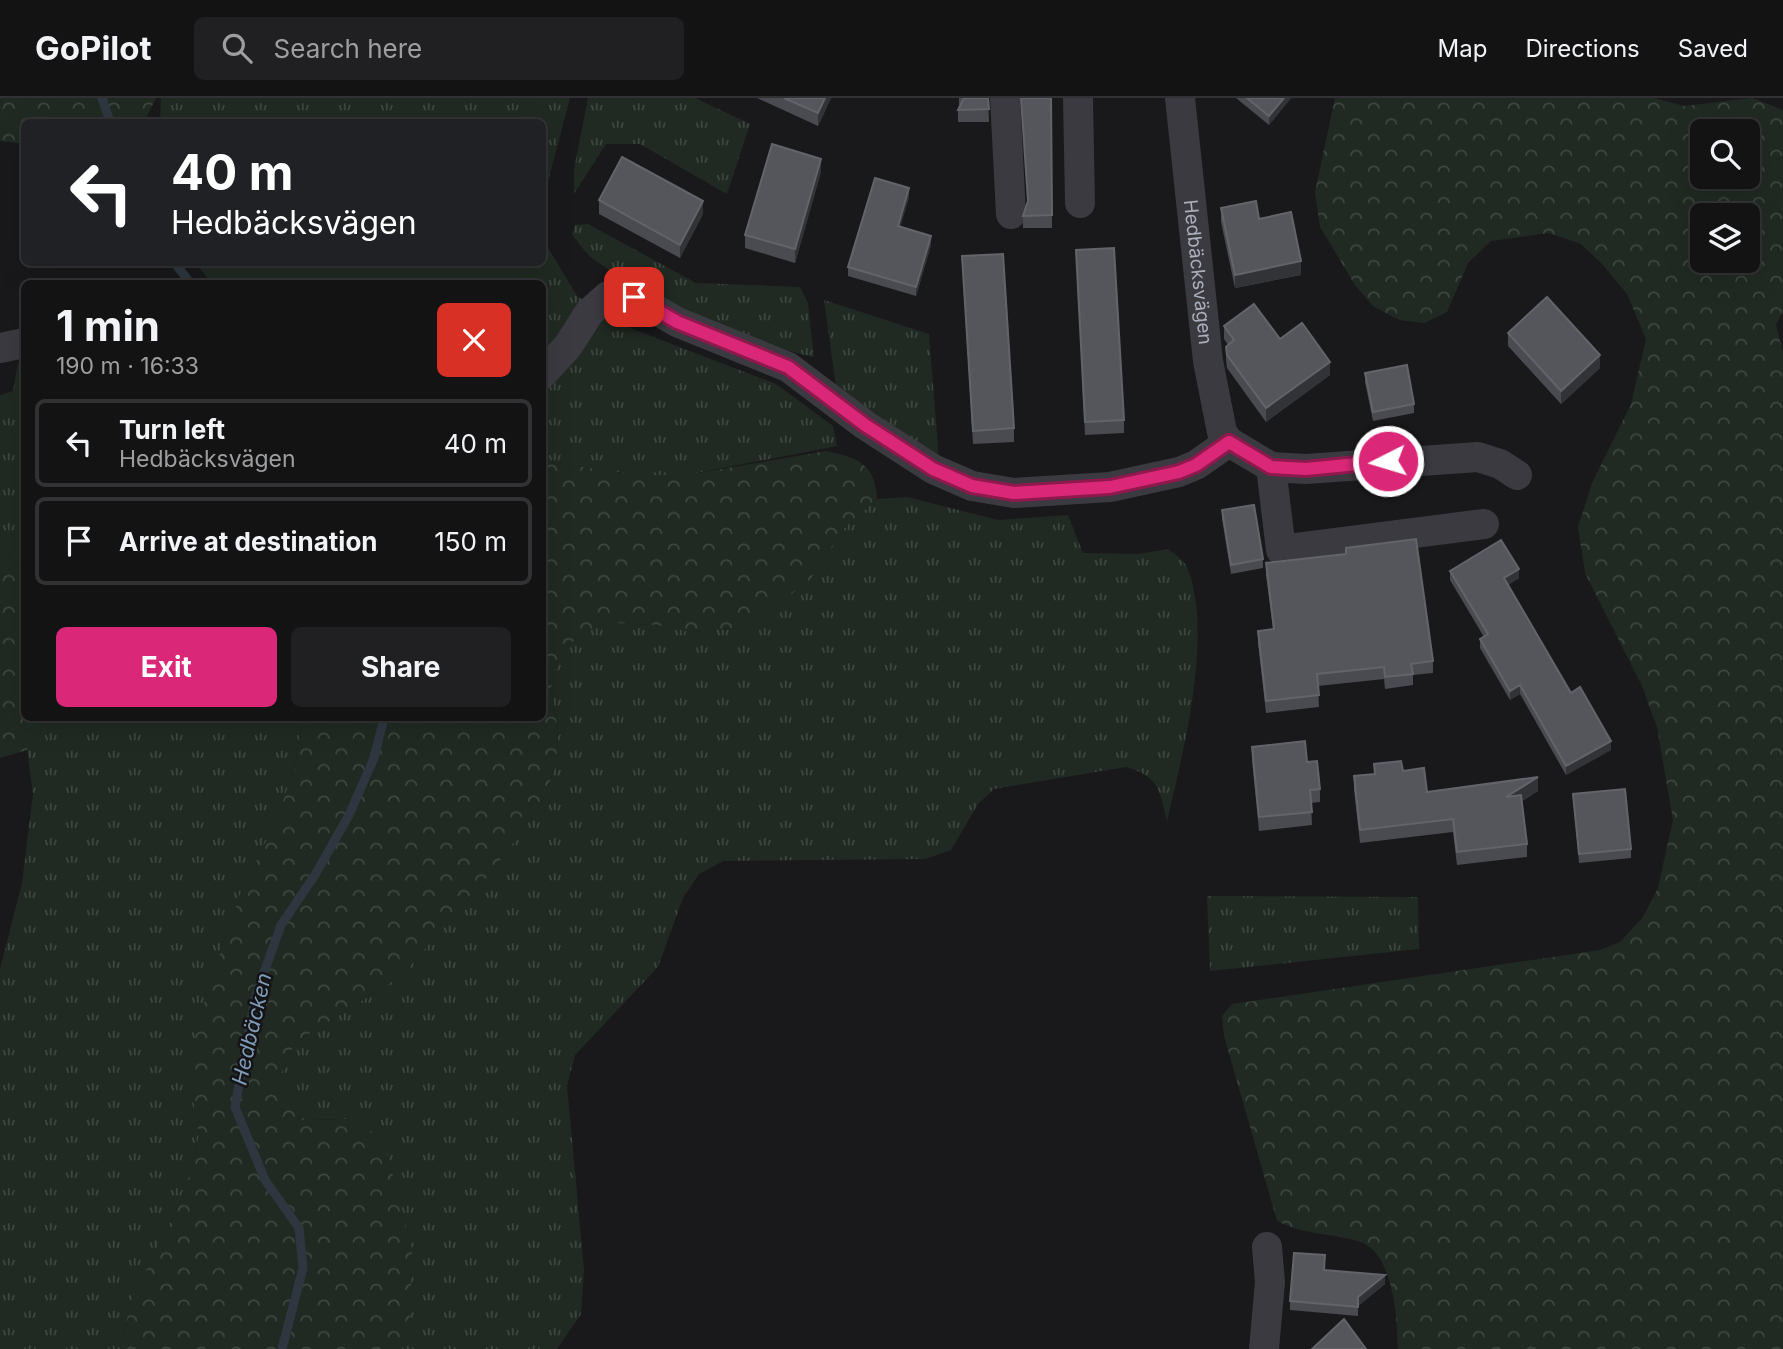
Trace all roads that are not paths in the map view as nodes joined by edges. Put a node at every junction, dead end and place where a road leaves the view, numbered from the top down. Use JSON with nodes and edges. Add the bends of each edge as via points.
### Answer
{"nodes":[{"id":1,"x":1005,"y":98,"type":"edge"},
{"id":2,"x":1077,"y":98,"type":"edge"},
{"id":3,"x":1180,"y":98,"type":"edge"},
{"id":4,"x":1080,"y":203,"type":"dead end"},
{"id":5,"x":1012,"y":214,"type":"dead end"},
{"id":6,"x":21,"y":343,"type":"edge"},
{"id":7,"x":0,"y":348,"type":"edge"},
{"id":8,"x":546,"y":370,"type":"edge"},
{"id":9,"x":1229,"y":442,"type":"junction"},
{"id":10,"x":1271,"y":467,"type":"junction"},
{"id":11,"x":1517,"y":475,"type":"dead end"},
{"id":12,"x":1484,"y":524,"type":"dead end"},
{"id":13,"x":1267,"y":1247,"type":"dead end"},
{"id":14,"x":1264,"y":1349,"type":"edge"}],
"edges":[{"from":1,"to":5,"type":"street"},
{"from":2,"to":4,"type":"street"},
{"from":3,"to":9,"type":"street","name":"Hedbäcksvägen","via":[[1209,361],[1222,432]]},
{"from":6,"to":7,"type":"street"},
{"from":8,"to":9,"type":"street","via":[[589,313],[608,296],[616,295],[634,297],[677,322],[788,367],[933,469],[972,486],[1014,493],[1110,487],[1179,472]]},
{"from":9,"to":10,"type":"street"},
{"from":10,"to":11,"type":"street","via":[[1306,469],[1478,457]]},
{"from":10,"to":12,"type":"street","via":[[1281,550]]},
{"from":13,"to":14,"type":"street","via":[[1270,1282]]}]}
